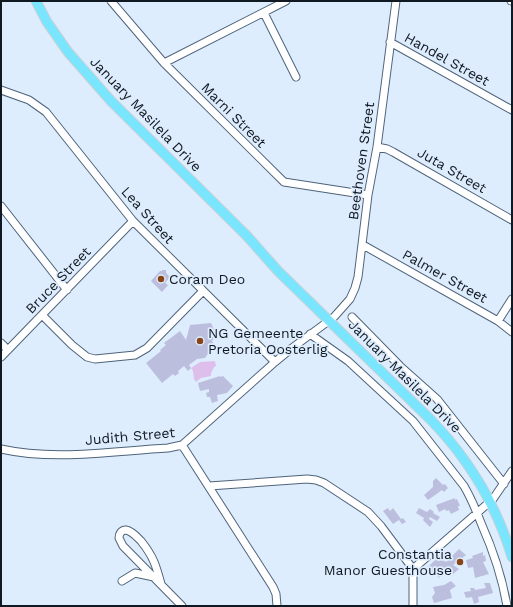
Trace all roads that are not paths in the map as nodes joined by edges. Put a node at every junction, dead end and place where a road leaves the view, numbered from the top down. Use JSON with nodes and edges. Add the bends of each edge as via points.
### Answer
{"nodes":[{"id":1,"x":36,"y":1,"type":"edge"},
{"id":2,"x":111,"y":1,"type":"edge"},
{"id":3,"x":286,"y":1,"type":"edge"},
{"id":4,"x":396,"y":1,"type":"edge"},
{"id":5,"x":264,"y":13,"type":"junction"},
{"id":6,"x":390,"y":42,"type":"junction"},
{"id":7,"x":164,"y":64,"type":"junction"},
{"id":8,"x":296,"y":77,"type":"dead end"},
{"id":9,"x":1,"y":90,"type":"edge"},
{"id":10,"x":512,"y":110,"type":"edge"},
{"id":11,"x":378,"y":147,"type":"junction"},
{"id":12,"x":368,"y":195,"type":"junction"},
{"id":13,"x":1,"y":206,"type":"edge"},
{"id":14,"x":512,"y":220,"type":"edge"},
{"id":15,"x":133,"y":221,"type":"junction"},
{"id":16,"x":363,"y":245,"type":"junction"},
{"id":17,"x":67,"y":290,"type":"junction"},
{"id":18,"x":203,"y":291,"type":"junction"},
{"id":19,"x":512,"y":298,"type":"edge"},
{"id":20,"x":42,"y":315,"type":"junction"},
{"id":21,"x":352,"y":317,"type":"dead end"},
{"id":22,"x":332,"y":319,"type":"junction"},
{"id":23,"x":498,"y":321,"type":"junction"},
{"id":24,"x":512,"y":332,"type":"edge"},
{"id":25,"x":310,"y":334,"type":"junction"},
{"id":26,"x":1,"y":343,"type":"edge"},
{"id":27,"x":8,"y":350,"type":"junction"},
{"id":28,"x":1,"y":357,"type":"edge"},
{"id":29,"x":275,"y":362,"type":"junction"},
{"id":30,"x":182,"y":445,"type":"junction"},
{"id":31,"x":1,"y":449,"type":"edge"},
{"id":32,"x":512,"y":471,"type":"edge"},
{"id":33,"x":504,"y":484,"type":"junction"},
{"id":34,"x":209,"y":486,"type":"junction"},
{"id":35,"x":492,"y":500,"type":"junction"},
{"id":36,"x":477,"y":513,"type":"junction"},
{"id":37,"x":512,"y":543,"type":"edge"},
{"id":38,"x":512,"y":557,"type":"edge"},
{"id":39,"x":413,"y":570,"type":"junction"},
{"id":40,"x":154,"y":577,"type":"junction"},
{"id":41,"x":122,"y":581,"type":"dead end"},
{"id":42,"x":161,"y":584,"type":"junction"},
{"id":43,"x":182,"y":606,"type":"edge"},
{"id":44,"x":277,"y":606,"type":"edge"},
{"id":45,"x":414,"y":606,"type":"edge"},
{"id":46,"x":507,"y":606,"type":"edge"}],
"edges":[{"from":1,"to":22,"type":"main road","name":"January Masilela Drive","via":[[54,33],[111,101]]},
{"from":2,"to":7,"type":"street","name":"Marni Street"},
{"from":3,"to":5,"type":"street"},
{"from":4,"to":6,"type":"street","name":"Beethoven Street"},
{"from":5,"to":7,"type":"street"},
{"from":5,"to":8,"type":"street"},
{"from":6,"to":10,"type":"street","name":"Handel Street"},
{"from":6,"to":11,"type":"street","name":"Beethoven Street"},
{"from":7,"to":12,"type":"street","name":"Marni Street","via":[[284,182]]},
{"from":9,"to":15,"type":"street","name":"Lea Street","via":[[29,100],[46,112]]},
{"from":11,"to":12,"type":"street","name":"Beethoven Street"},
{"from":11,"to":14,"type":"street","name":"Juta Street","via":[[393,152]]},
{"from":12,"to":16,"type":"street","name":"Beethoven Street"},
{"from":13,"to":17,"type":"street"},
{"from":15,"to":17,"type":"street","name":"Bruce Street"},
{"from":15,"to":18,"type":"street","name":"Lea Street"},
{"from":16,"to":22,"type":"street","name":"Beethoven Street","via":[[356,288],[347,303]]},
{"from":16,"to":23,"type":"street","name":"Palmer Street"},
{"from":17,"to":20,"type":"street","name":"Bruce Street"},
{"from":18,"to":20,"type":"street","via":[[147,348],[135,355],[95,359],[87,357]]},
{"from":18,"to":29,"type":"street","name":"Lea Street"},
{"from":19,"to":23,"type":"street"},
{"from":20,"to":27,"type":"street","name":"Bruce Street"},
{"from":21,"to":33,"type":"street","via":[[437,399]]},
{"from":22,"to":25,"type":"street","name":"Judith Street"},
{"from":22,"to":35,"type":"main road","name":"January Masilela Drive","via":[[389,371],[457,442],[479,473]]},
{"from":23,"to":24,"type":"street","name":"Palmer Street"},
{"from":25,"to":29,"type":"street","name":"Judith Street"},
{"from":25,"to":36,"type":"street","via":[[348,361],[413,421],[464,486]]},
{"from":26,"to":27,"type":"street"},
{"from":27,"to":28,"type":"street","name":"Bruce Street"},
{"from":29,"to":30,"type":"street","name":"Judith Street"},
{"from":30,"to":31,"type":"street","name":"Judith Street","via":[[60,455]]},
{"from":30,"to":34,"type":"street"},
{"from":32,"to":33,"type":"street"},
{"from":33,"to":35,"type":"street"},
{"from":34,"to":39,"type":"street","via":[[314,479],[371,514]]},
{"from":34,"to":44,"type":"street","via":[[273,587]]},
{"from":35,"to":36,"type":"street"},
{"from":35,"to":37,"type":"main road","name":"January Masilela Drive","via":[[503,517]]},
{"from":35,"to":38,"type":"main road","name":"January Masilela Drive"},
{"from":36,"to":39,"type":"street"},
{"from":36,"to":46,"type":"street","via":[[499,568]]},
{"from":39,"to":45,"type":"street"},
{"from":40,"to":41,"type":"street","via":[[135,573]]},
{"from":40,"to":42,"type":"street"},
{"from":40,"to":42,"type":"street","via":[[121,543],[119,536],[122,531],[132,532],[149,551]]},
{"from":42,"to":43,"type":"street"}]}
